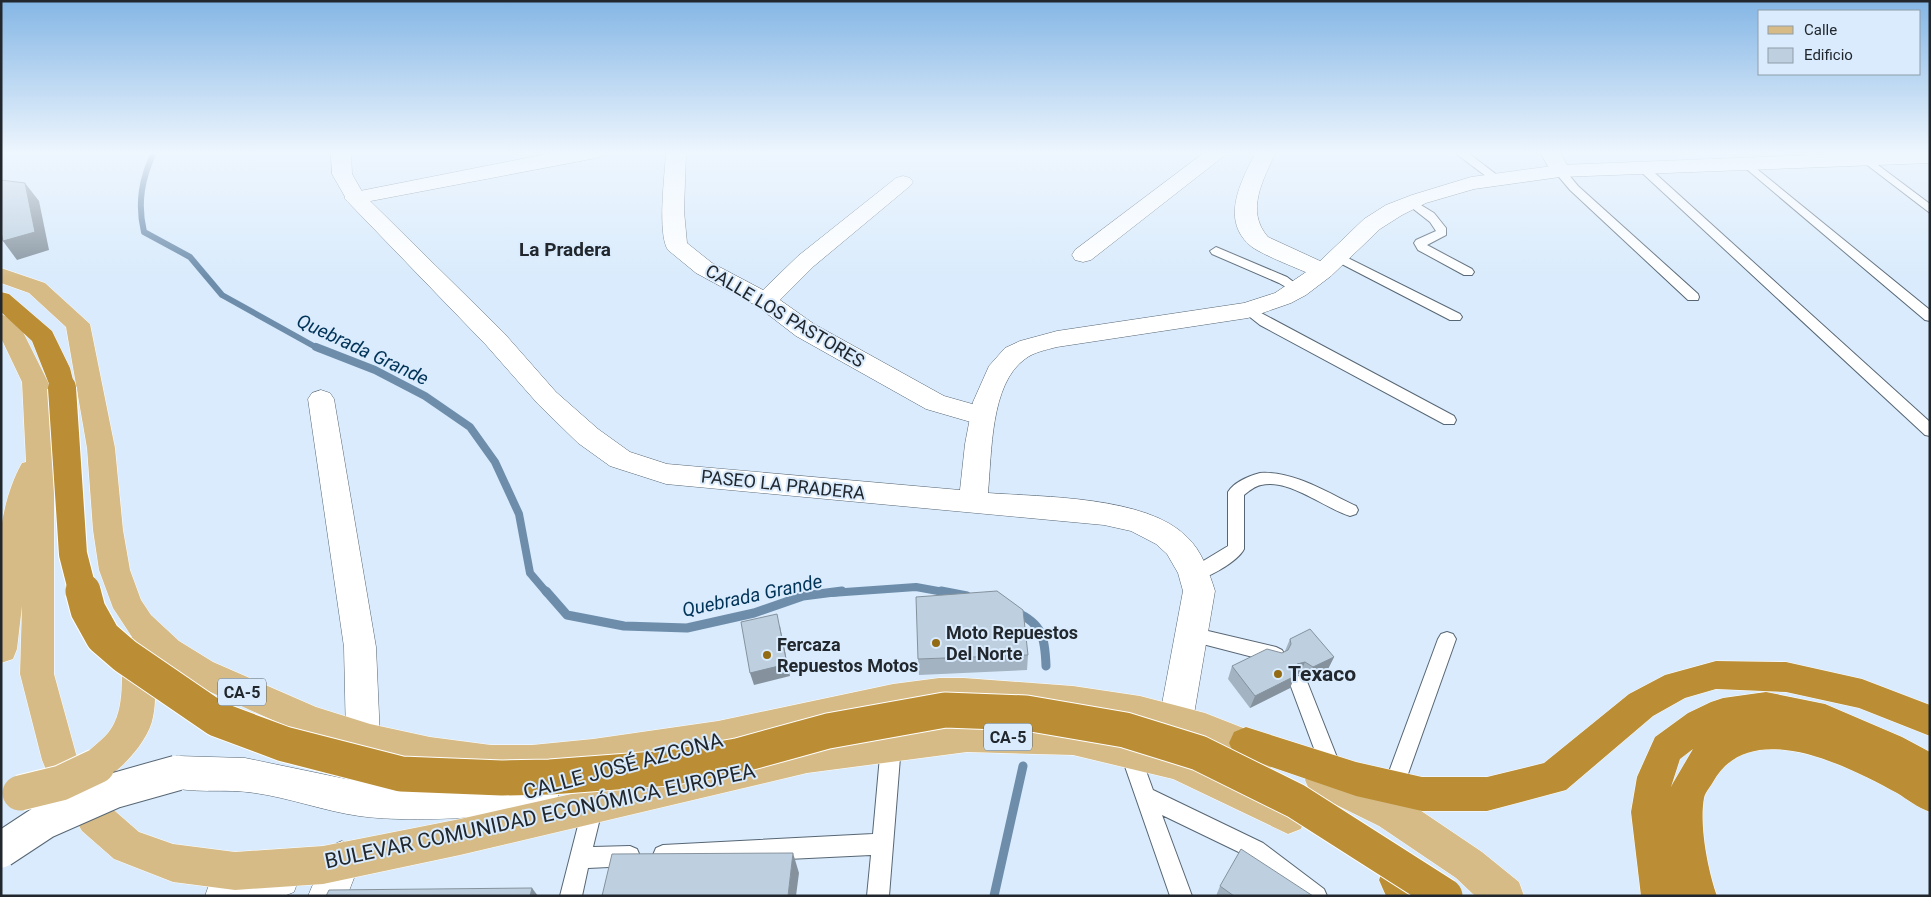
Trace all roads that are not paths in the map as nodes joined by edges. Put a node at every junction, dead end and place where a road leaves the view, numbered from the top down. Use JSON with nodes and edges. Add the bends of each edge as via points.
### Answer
{"nodes":[{"id":1,"x":353,"y":194,"type":"edge"},
{"id":2,"x":376,"y":194,"type":"edge"},
{"id":3,"x":674,"y":194,"type":"edge"},
{"id":4,"x":888,"y":194,"type":"edge"},
{"id":5,"x":1162,"y":194,"type":"edge"},
{"id":6,"x":1246,"y":194,"type":"edge"},
{"id":7,"x":1435,"y":194,"type":"edge"},
{"id":8,"x":1580,"y":194,"type":"edge"},
{"id":9,"x":1671,"y":194,"type":"edge"},
{"id":10,"x":1783,"y":194,"type":"edge"},
{"id":11,"x":1910,"y":194,"type":"edge"},
{"id":12,"x":355,"y":198,"type":"junction"},
{"id":13,"x":1411,"y":202,"type":"junction"},
{"id":14,"x":1930,"y":210,"type":"edge"},
{"id":15,"x":1216,"y":251,"type":"dead end"},
{"id":16,"x":1083,"y":255,"type":"dead end"},
{"id":17,"x":1330,"y":264,"type":"junction"},
{"id":18,"x":1468,"y":272,"type":"dead end"},
{"id":19,"x":1,"y":275,"type":"edge"},
{"id":20,"x":1298,"y":290,"type":"junction"},
{"id":21,"x":1693,"y":297,"type":"dead end"},
{"id":22,"x":1,"y":299,"type":"edge"},
{"id":23,"x":765,"y":301,"type":"junction"},
{"id":24,"x":1248,"y":310,"type":"junction"},
{"id":25,"x":1455,"y":317,"type":"dead end"},
{"id":26,"x":1930,"y":317,"type":"edge"},
{"id":27,"x":1,"y":322,"type":"edge"},
{"id":28,"x":321,"y":399,"type":"dead end"},
{"id":29,"x":981,"y":416,"type":"junction"},
{"id":30,"x":1449,"y":420,"type":"dead end"},
{"id":31,"x":1930,"y":431,"type":"edge"},
{"id":32,"x":40,"y":445,"type":"junction"},
{"id":33,"x":973,"y":502,"type":"junction"},
{"id":34,"x":1350,"y":510,"type":"dead end"},
{"id":35,"x":1196,"y":574,"type":"junction"},
{"id":36,"x":139,"y":621,"type":"junction"},
{"id":37,"x":1191,"y":634,"type":"junction"},
{"id":38,"x":1446,"y":639,"type":"dead end"},
{"id":39,"x":1,"y":649,"type":"edge"},
{"id":40,"x":1276,"y":655,"type":"edge"},
{"id":41,"x":1299,"y":684,"type":"dead end"},
{"id":42,"x":1176,"y":720,"type":"junction"},
{"id":43,"x":1930,"y":721,"type":"edge"},
{"id":44,"x":754,"y":730,"type":"junction"},
{"id":45,"x":363,"y":738,"type":"junction"},
{"id":46,"x":1246,"y":743,"type":"junction"},
{"id":47,"x":891,"y":745,"type":"junction"},
{"id":48,"x":1130,"y":752,"type":"junction"},
{"id":49,"x":1930,"y":771,"type":"edge"},
{"id":50,"x":1333,"y":772,"type":"junction"},
{"id":51,"x":1393,"y":788,"type":"junction"},
{"id":52,"x":10,"y":791,"type":"edge"},
{"id":53,"x":1930,"y":795,"type":"edge"},
{"id":54,"x":1146,"y":796,"type":"junction"},
{"id":55,"x":593,"y":806,"type":"junction"},
{"id":56,"x":882,"y":844,"type":"junction"},
{"id":57,"x":1,"y":850,"type":"edge"},
{"id":58,"x":580,"y":858,"type":"junction"},
{"id":59,"x":331,"y":874,"type":"edge"},
{"id":60,"x":1408,"y":890,"type":"edge"},
{"id":61,"x":224,"y":896,"type":"edge"},
{"id":62,"x":571,"y":896,"type":"edge"},
{"id":63,"x":878,"y":896,"type":"edge"},
{"id":64,"x":1181,"y":896,"type":"edge"},
{"id":65,"x":1317,"y":896,"type":"edge"},
{"id":66,"x":1444,"y":896,"type":"edge"},
{"id":67,"x":1505,"y":896,"type":"edge"},
{"id":68,"x":1660,"y":896,"type":"edge"},
{"id":69,"x":1698,"y":896,"type":"edge"}],
"edges":[{"from":1,"to":12,"type":"street","name":"PASEO LA PRADERA"},
{"from":2,"to":12,"type":"street"},
{"from":3,"to":23,"type":"street","name":"CALLE LOS PASTORES","via":[[676,245],[704,268]]},
{"from":4,"to":23,"type":"street","via":[[806,261]]},
{"from":5,"to":16,"type":"street"},
{"from":6,"to":17,"type":"street","via":[[1245,216],[1252,234],[1260,242]]},
{"from":7,"to":13,"type":"street"},
{"from":8,"to":21,"type":"lane"},
{"from":9,"to":31,"type":"lane"},
{"from":10,"to":26,"type":"lane"},
{"from":11,"to":14,"type":"lane"},
{"from":12,"to":33,"type":"street","name":"PASEO LA PRADERA","via":[[495,339],[547,398],[588,436],[620,459],[666,474]]},
{"from":13,"to":17,"type":"street","via":[[1372,224]]},
{"from":13,"to":18,"type":"lane","via":[[1427,213],[1442,232],[1420,243],[1422,247]]},
{"from":15,"to":20,"type":"lane","via":[[1283,280]]},
{"from":17,"to":20,"type":"street"},
{"from":17,"to":25,"type":"lane"},
{"from":19,"to":36,"type":"main road","number":"CA-5","via":[[37,288],[78,324],[102,450],[109,539],[116,577],[131,612]]},
{"from":20,"to":24,"type":"street"},
{"from":22,"to":66,"type":"highway","bridge":true,"via":[[43,337],[57,368],[62,388],[72,554],[88,610],[103,637],[125,656],[217,719],[284,744],[401,774],[502,778],[669,768],[737,756],[828,731],[945,710],[1026,713],[1125,730],[1199,753],[1296,801]]},
{"from":23,"to":29,"type":"street","name":"CALLE LOS PASTORES","via":[[805,330],[935,403]]},
{"from":24,"to":29,"type":"street","via":[[1032,345],[1013,354],[1000,368]]},
{"from":24,"to":30,"type":"lane"},
{"from":27,"to":32,"type":"main road","name":"BULEVAR COMUNIDAD ECONÓMICA EUROPEA","number":"CA-5","via":[[9,328],[35,382]]},
{"from":28,"to":45,"type":"street","via":[[360,648]]},
{"from":29,"to":33,"type":"street"},
{"from":32,"to":39,"type":"main road","via":[[18,513]]},
{"from":32,"to":59,"type":"main road","name":"BULEVAR COMUNIDAD ECONÓMICA EUROPEA","number":"CA-5","via":[[37,674],[60,760],[95,818],[127,846],[173,863],[235,871]]},
{"from":33,"to":35,"type":"street","name":"PASEO LA PRADERA","via":[[1130,519],[1155,529],[1176,543],[1189,557]]},
{"from":34,"to":35,"type":"lane","via":[[1280,478],[1261,478],[1236,492],[1236,548]]},
{"from":35,"to":37,"type":"street","name":"PASEO LA PRADERA","via":[[1199,591]]},
{"from":36,"to":45,"type":"main road","number":"CA-5","via":[[153,640],[172,654],[235,688],[291,714]]},
{"from":36,"to":52,"type":"main road","bridge":true,"via":[[136,718],[120,745],[97,766],[61,782]]},
{"from":37,"to":40,"type":"lane"},
{"from":37,"to":42,"type":"street","name":"PASEO LA PRADERA"},
{"from":38,"to":51,"type":"lane"},
{"from":41,"to":50,"type":"lane"},
{"from":42,"to":44,"type":"main road","number":"CA-5","via":[[1069,701],[942,693],[881,700]]},
{"from":42,"to":46,"type":"main road","number":"CA-5"},
{"from":43,"to":51,"type":"highway","via":[[1862,694],[1786,677],[1716,675],[1677,685],[1641,705],[1553,778],[1487,794],[1422,794]]},
{"from":44,"to":45,"type":"main road","number":"CA-5","via":[[614,752],[519,762],[447,757]]},
{"from":44,"to":57,"type":"street","name":"CALLE JOSÉ AZCONA","bridge":true,"via":[[559,787],[500,796],[372,800],[268,778],[220,772],[177,773],[112,791],[45,821]]},
{"from":46,"to":50,"type":"highway"},
{"from":46,"to":67,"type":"main road","number":"CA-5","via":[[1392,813],[1469,865]]},
{"from":47,"to":48,"type":"main road","name":"BULEVAR COMUNIDAD ECONÓMICA EUROPEA","number":"CA-5","via":[[967,736],[1064,739]]},
{"from":47,"to":55,"type":"main road","name":"BULEVAR COMUNIDAD ECONÓMICA EUROPEA","number":"CA-5","via":[[807,757]]},
{"from":47,"to":56,"type":"lane"},
{"from":48,"to":54,"type":"lane"},
{"from":48,"to":60,"type":"main road","name":"BULEVAR COMUNIDAD ECONÓMICA EUROPEA","number":"CA-5","via":[[1178,764],[1299,821]]},
{"from":49,"to":68,"type":"highway","via":[[1890,748],[1825,719],[1766,707],[1723,713],[1700,724],[1668,748],[1655,777],[1649,812]]},
{"from":50,"to":51,"type":"highway"},
{"from":53,"to":69,"type":"highway","via":[[1911,782],[1840,748],[1782,732],[1740,736],[1706,760],[1686,795],[1686,843],[1691,877]]},
{"from":54,"to":64,"type":"lane"},
{"from":54,"to":65,"type":"lane","via":[[1256,850]]},
{"from":55,"to":58,"type":"lane"},
{"from":55,"to":59,"type":"main road","name":"BULEVAR COMUNIDAD ECONÓMICA EUROPEA","number":"CA-5","via":[[460,837]]},
{"from":56,"to":58,"type":"lane"},
{"from":56,"to":63,"type":"lane"},
{"from":58,"to":62,"type":"lane"},
{"from":59,"to":61,"type":"street"}]}
